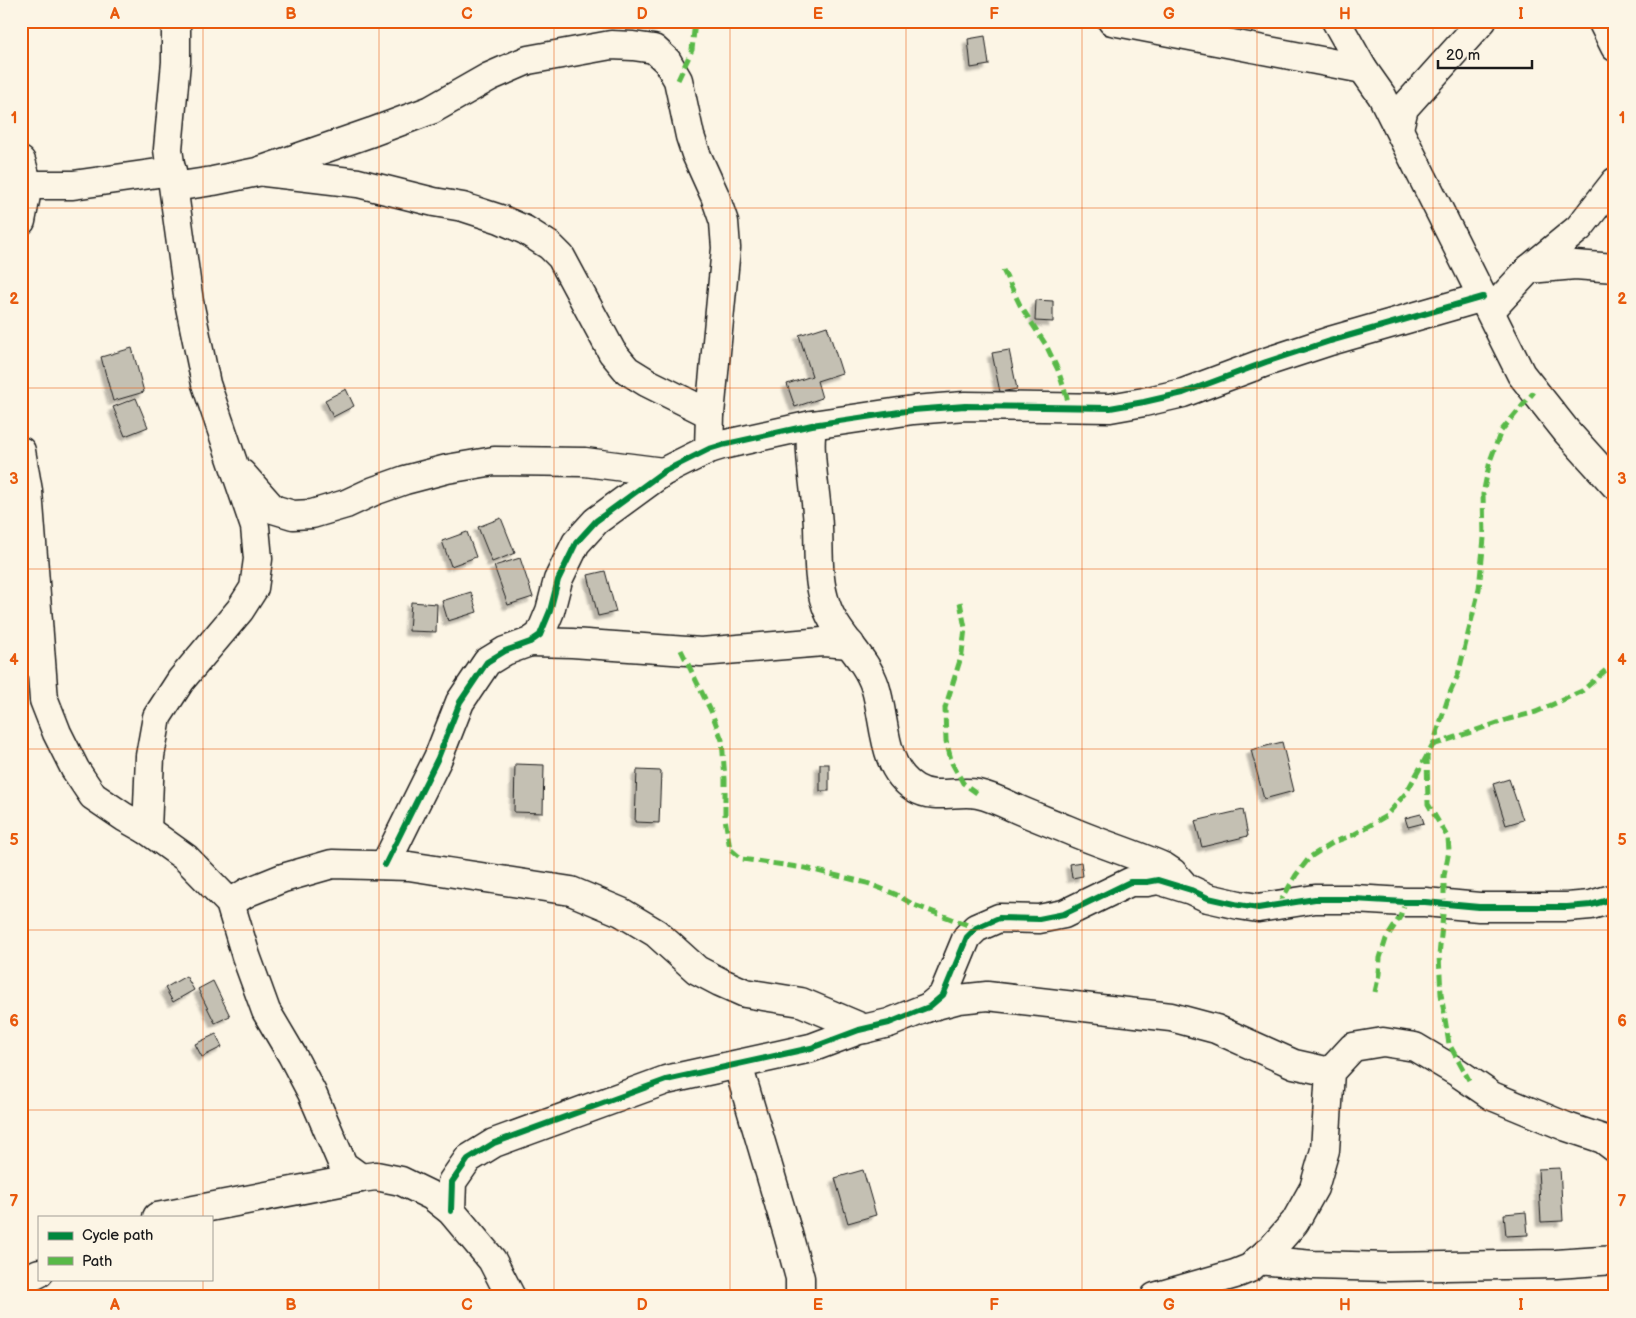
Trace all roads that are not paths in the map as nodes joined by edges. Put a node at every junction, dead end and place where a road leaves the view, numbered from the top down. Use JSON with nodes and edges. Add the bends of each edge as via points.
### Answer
{"nodes":[{"id":1,"x":176,"y":21,"type":"edge"},
{"id":2,"x":1112,"y":21,"type":"edge"},
{"id":3,"x":1336,"y":21,"type":"edge"},
{"id":4,"x":1482,"y":21,"type":"edge"},
{"id":5,"x":1602,"y":21,"type":"edge"},
{"id":6,"x":1615,"y":46,"type":"edge"},
{"id":7,"x":1363,"y":69,"type":"junction"},
{"id":8,"x":1399,"y":128,"type":"junction"},
{"id":9,"x":257,"y":172,"type":"junction"},
{"id":10,"x":23,"y":176,"type":"edge"},
{"id":11,"x":173,"y":179,"type":"junction"},
{"id":12,"x":1615,"y":182,"type":"edge"},
{"id":13,"x":21,"y":221,"type":"edge"},
{"id":14,"x":1615,"y":268,"type":"edge"},
{"id":15,"x":1529,"y":269,"type":"junction"},
{"id":16,"x":1487,"y":304,"type":"junction"},
{"id":17,"x":710,"y":414,"type":"junction"},
{"id":18,"x":812,"y":425,"type":"junction"},
{"id":19,"x":709,"y":449,"type":"junction"},
{"id":20,"x":21,"y":451,"type":"edge"},
{"id":21,"x":231,"y":460,"type":"junction"},
{"id":22,"x":663,"y":472,"type":"junction"},
{"id":23,"x":1615,"y":485,"type":"edge"},
{"id":24,"x":530,"y":642,"type":"junction"},
{"id":25,"x":850,"y":644,"type":"junction"},
{"id":26,"x":147,"y":830,"type":"junction"},
{"id":27,"x":385,"y":865,"type":"junction"},
{"id":28,"x":1186,"y":888,"type":"junction"},
{"id":29,"x":1615,"y":898,"type":"edge"},
{"id":30,"x":230,"y":903,"type":"junction"},
{"id":31,"x":929,"y":1007,"type":"junction"},
{"id":32,"x":865,"y":1029,"type":"junction"},
{"id":33,"x":738,"y":1065,"type":"junction"},
{"id":34,"x":1330,"y":1072,"type":"junction"},
{"id":35,"x":1615,"y":1148,"type":"edge"},
{"id":36,"x":361,"y":1178,"type":"junction"},
{"id":37,"x":451,"y":1211,"type":"junction"},
{"id":38,"x":162,"y":1216,"type":"edge"},
{"id":39,"x":1615,"y":1260,"type":"edge"},
{"id":40,"x":38,"y":1274,"type":"edge"},
{"id":41,"x":1246,"y":1276,"type":"edge"},
{"id":42,"x":21,"y":1282,"type":"edge"},
{"id":43,"x":511,"y":1297,"type":"edge"},
{"id":44,"x":800,"y":1297,"type":"edge"},
{"id":45,"x":1155,"y":1297,"type":"edge"}],
"edges":[{"from":1,"to":11,"type":"street","via":[[176,62],[168,149]]},
{"from":2,"to":7,"type":"street"},
{"from":3,"to":7,"type":"street"},
{"from":4,"to":8,"type":"street","via":[[1404,108]]},
{"from":5,"to":6,"type":"street"},
{"from":7,"to":8,"type":"street"},
{"from":8,"to":16,"type":"street"},
{"from":9,"to":11,"type":"street","via":[[213,181]]},
{"from":9,"to":17,"type":"street","via":[[358,183],[463,207],[525,230],[561,257],[612,352],[627,370]]},
{"from":9,"to":17,"type":"street","via":[[432,110],[489,77],[528,60],[611,45],[654,49],[667,61],[678,80],[690,136],[724,222],[726,248]]},
{"from":10,"to":11,"type":"street","via":[[73,185]]},
{"from":10,"to":13,"type":"street"},
{"from":11,"to":21,"type":"street","via":[[198,350]]},
{"from":12,"to":15,"type":"street","via":[[1579,228]]},
{"from":14,"to":15,"type":"street","via":[[1575,265]]},
{"from":15,"to":16,"type":"street"},
{"from":16,"to":18,"type":"street","via":[[1330,341],[1183,393],[1110,408],[965,406]]},
{"from":16,"to":23,"type":"street","via":[[1520,374]]},
{"from":17,"to":19,"type":"street"},
{"from":18,"to":19,"type":"street"},
{"from":18,"to":25,"type":"street","via":[[821,586],[826,606]]},
{"from":19,"to":22,"type":"street"},
{"from":20,"to":26,"type":"street","via":[[28,491],[44,700],[57,733],[93,796]]},
{"from":21,"to":22,"type":"street","via":[[274,509],[293,515],[312,514],[346,504],[405,480],[494,461],[585,462]]},
{"from":21,"to":26,"type":"street","via":[[255,527],[258,559],[254,588],[240,610],[182,680],[158,717],[150,756]]},
{"from":22,"to":24,"type":"street","via":[[596,521],[576,543],[558,580],[546,624],[540,635]]},
{"from":24,"to":25,"type":"street","via":[[701,652],[823,642]]},
{"from":24,"to":27,"type":"street","via":[[487,662],[471,684]]},
{"from":25,"to":28,"type":"street","via":[[874,685],[893,763],[900,776],[914,787],[936,794],[978,794],[999,801],[1164,867]]},
{"from":26,"to":30,"type":"street","via":[[186,858]]},
{"from":27,"to":30,"type":"street","via":[[332,864],[283,878]]},
{"from":27,"to":32,"type":"street","via":[[571,891],[622,912],[656,934],[697,970],[720,982],[745,993],[801,1002]]},
{"from":28,"to":29,"type":"street","via":[[1208,898],[1258,908],[1296,901],[1348,899],[1479,907],[1567,907]]},
{"from":28,"to":31,"type":"street","via":[[1158,880],[1130,882],[1064,914],[1039,919],[999,918],[988,922],[967,937],[944,996]]},
{"from":30,"to":36,"type":"street","via":[[266,1011],[312,1094],[343,1164]]},
{"from":31,"to":32,"type":"street"},
{"from":31,"to":34,"type":"street","via":[[987,996],[1171,1018],[1216,1029],[1294,1064]]},
{"from":32,"to":33,"type":"street","via":[[811,1048]]},
{"from":33,"to":37,"type":"street","via":[[666,1080],[494,1143],[468,1159],[452,1182]]},
{"from":33,"to":44,"type":"street","via":[[800,1278]]},
{"from":34,"to":35,"type":"street","via":[[1353,1047],[1382,1042],[1415,1047],[1492,1096],[1603,1139]]},
{"from":34,"to":41,"type":"street","via":[[1325,1150],[1314,1188],[1295,1222]]},
{"from":36,"to":37,"type":"street","via":[[376,1176],[401,1181],[432,1196]]},
{"from":36,"to":38,"type":"street"},
{"from":37,"to":43,"type":"street","via":[[492,1260]]},
{"from":39,"to":41,"type":"street","via":[[1389,1267],[1313,1265]]},
{"from":40,"to":42,"type":"street"},
{"from":41,"to":45,"type":"street"}]}
